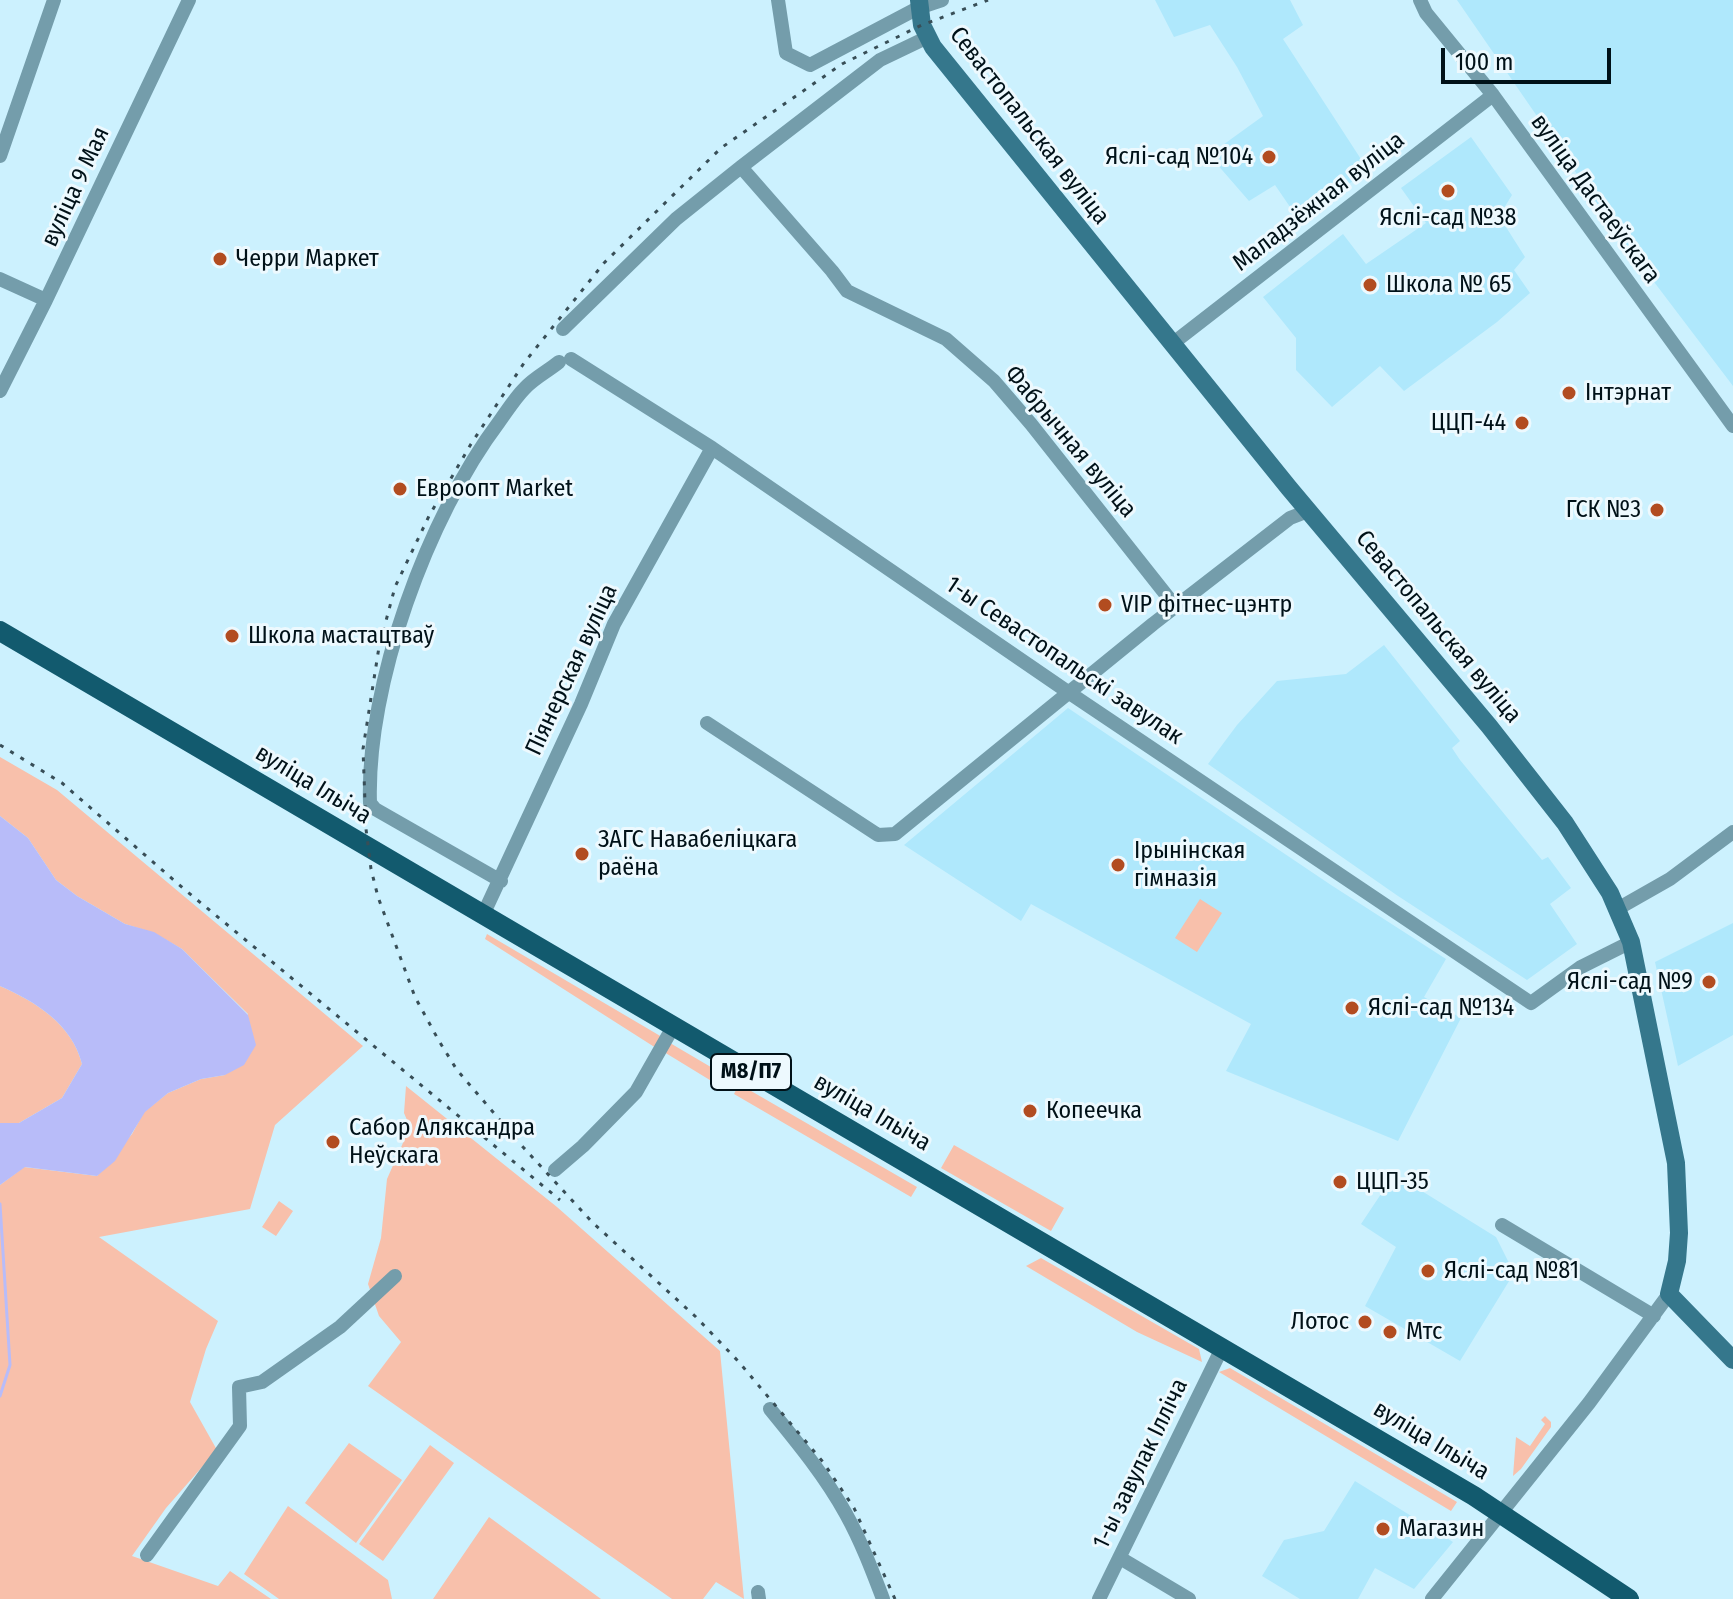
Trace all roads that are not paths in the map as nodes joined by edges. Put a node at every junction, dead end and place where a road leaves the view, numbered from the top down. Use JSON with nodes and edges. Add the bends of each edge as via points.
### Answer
{"nodes":[{"id":1,"x":54,"y":0,"type":"edge"},
{"id":2,"x":189,"y":0,"type":"edge"},
{"id":3,"x":778,"y":0,"type":"edge"},
{"id":4,"x":942,"y":0,"type":"edge"},
{"id":5,"x":1420,"y":0,"type":"edge"},
{"id":6,"x":919,"y":4,"type":"edge"},
{"id":7,"x":928,"y":37,"type":"junction"},
{"id":8,"x":1493,"y":95,"type":"junction"},
{"id":9,"x":0,"y":156,"type":"edge"},
{"id":10,"x":741,"y":167,"type":"junction"},
{"id":11,"x":0,"y":279,"type":"edge"},
{"id":12,"x":46,"y":300,"type":"junction"},
{"id":13,"x":563,"y":329,"type":"dead end"},
{"id":14,"x":1172,"y":344,"type":"junction"},
{"id":15,"x":0,"y":391,"type":"edge"},
{"id":16,"x":1733,"y":426,"type":"edge"},
{"id":17,"x":712,"y":448,"type":"junction"},
{"id":18,"x":1308,"y":511,"type":"junction"},
{"id":19,"x":1175,"y":606,"type":"junction"},
{"id":20,"x":0,"y":631,"type":"edge"},
{"id":21,"x":1068,"y":692,"type":"junction"},
{"id":22,"x":707,"y":723,"type":"dead end"},
{"id":23,"x":1733,"y":832,"type":"edge"},
{"id":24,"x":501,"y":881,"type":"junction"},
{"id":25,"x":1619,"y":908,"type":"junction"},
{"id":26,"x":483,"y":915,"type":"junction"},
{"id":27,"x":1631,"y":942,"type":"junction"},
{"id":28,"x":673,"y":1027,"type":"junction"},
{"id":29,"x":555,"y":1170,"type":"dead end"},
{"id":30,"x":1502,"y":1225,"type":"dead end"},
{"id":31,"x":395,"y":1276,"type":"dead end"},
{"id":32,"x":1669,"y":1294,"type":"junction"},
{"id":33,"x":1654,"y":1316,"type":"junction"},
{"id":34,"x":1222,"y":1348,"type":"junction"},
{"id":35,"x":1733,"y":1360,"type":"edge"},
{"id":36,"x":770,"y":1409,"type":"dead end"},
{"id":37,"x":1501,"y":1515,"type":"junction"},
{"id":38,"x":147,"y":1555,"type":"dead end"},
{"id":39,"x":1120,"y":1558,"type":"junction"},
{"id":40,"x":883,"y":1599,"type":"edge"},
{"id":41,"x":1099,"y":1599,"type":"edge"},
{"id":42,"x":1189,"y":1599,"type":"edge"},
{"id":43,"x":1432,"y":1599,"type":"edge"},
{"id":44,"x":1629,"y":1599,"type":"edge"}],
"edges":[{"from":1,"to":9,"type":"street"},
{"from":2,"to":12,"type":"street","name":"вуліца 9 Мая"},
{"from":3,"to":6,"type":"street","via":[[786,53],[810,65]]},
{"from":4,"to":6,"type":"street"},
{"from":5,"to":8,"type":"street","name":"вуліца Дастаеўскага"},
{"from":6,"to":7,"type":"street","name":"Севастопальская вуліца"},
{"from":7,"to":10,"type":"street","via":[[880,60]]},
{"from":7,"to":14,"type":"street","name":"Севастопальская вуліца"},
{"from":8,"to":14,"type":"street","name":"Маладзёжная вуліца"},
{"from":8,"to":16,"type":"street","name":"вуліца Дастаеўскага"},
{"from":10,"to":13,"type":"street","via":[[676,219]]},
{"from":10,"to":19,"type":"street","name":"Фабрычная вуліца","via":[[847,291],[946,339],[994,381]]},
{"from":11,"to":12,"type":"street"},
{"from":12,"to":15,"type":"street","name":"вуліца 9 Мая"},
{"from":14,"to":18,"type":"street","name":"Севастопальская вуліца"},
{"from":17,"to":21,"type":"street","name":"1-ы Севастопальскі завулак"},
{"from":17,"to":24,"type":"street","name":"Піянерская вуліца","via":[[614,624]]},
{"from":17,"to":24,"type":"street","name":"1-ы Севастопальскі завулак","via":[[565,361],[525,387],[481,446],[433,533],[379,705],[370,803]]},
{"from":18,"to":19,"type":"street","via":[[1290,518]]},
{"from":18,"to":25,"type":"street","name":"Севастопальская вуліца","via":[[1519,763],[1586,853]]},
{"from":19,"to":21,"type":"street"},
{"from":20,"to":26,"type":"main road","name":"вуліца Ільіча","number":"М8/П7"},
{"from":21,"to":22,"type":"street","via":[[895,834],[878,835]]},
{"from":21,"to":27,"type":"street","name":"1-ы Севастопальскі завулак","via":[[1531,1003],[1581,967]]},
{"from":23,"to":25,"type":"street","via":[[1670,879]]},
{"from":24,"to":26,"type":"street","name":"Піянерская вуліца"},
{"from":25,"to":27,"type":"street","name":"Севастопальская вуліца"},
{"from":26,"to":28,"type":"main road","name":"вуліца Ільіча","number":"М8/П7"},
{"from":27,"to":32,"type":"street","name":"Севастопальская вуліца","via":[[1676,1163],[1679,1233]]},
{"from":28,"to":29,"type":"street","via":[[636,1092]]},
{"from":28,"to":34,"type":"main road","name":"вуліца Ільіча","number":"М8/П7"},
{"from":30,"to":33,"type":"street"},
{"from":31,"to":38,"type":"street","via":[[340,1327],[262,1382],[239,1387],[240,1426]]},
{"from":32,"to":33,"type":"street"},
{"from":32,"to":35,"type":"street"},
{"from":33,"to":37,"type":"street"},
{"from":34,"to":37,"type":"main road","name":"вуліца Ільіча","number":"М8/П7"},
{"from":34,"to":39,"type":"street","name":"1-ы завулак Ілліча"},
{"from":36,"to":40,"type":"street","via":[[845,1511]]},
{"from":37,"to":43,"type":"street"},
{"from":37,"to":44,"type":"main road","name":"вуліца Ільіча","number":"М8/П7"},
{"from":39,"to":41,"type":"street","name":"1-ы завулак Ілліча"},
{"from":39,"to":42,"type":"street"}]}
